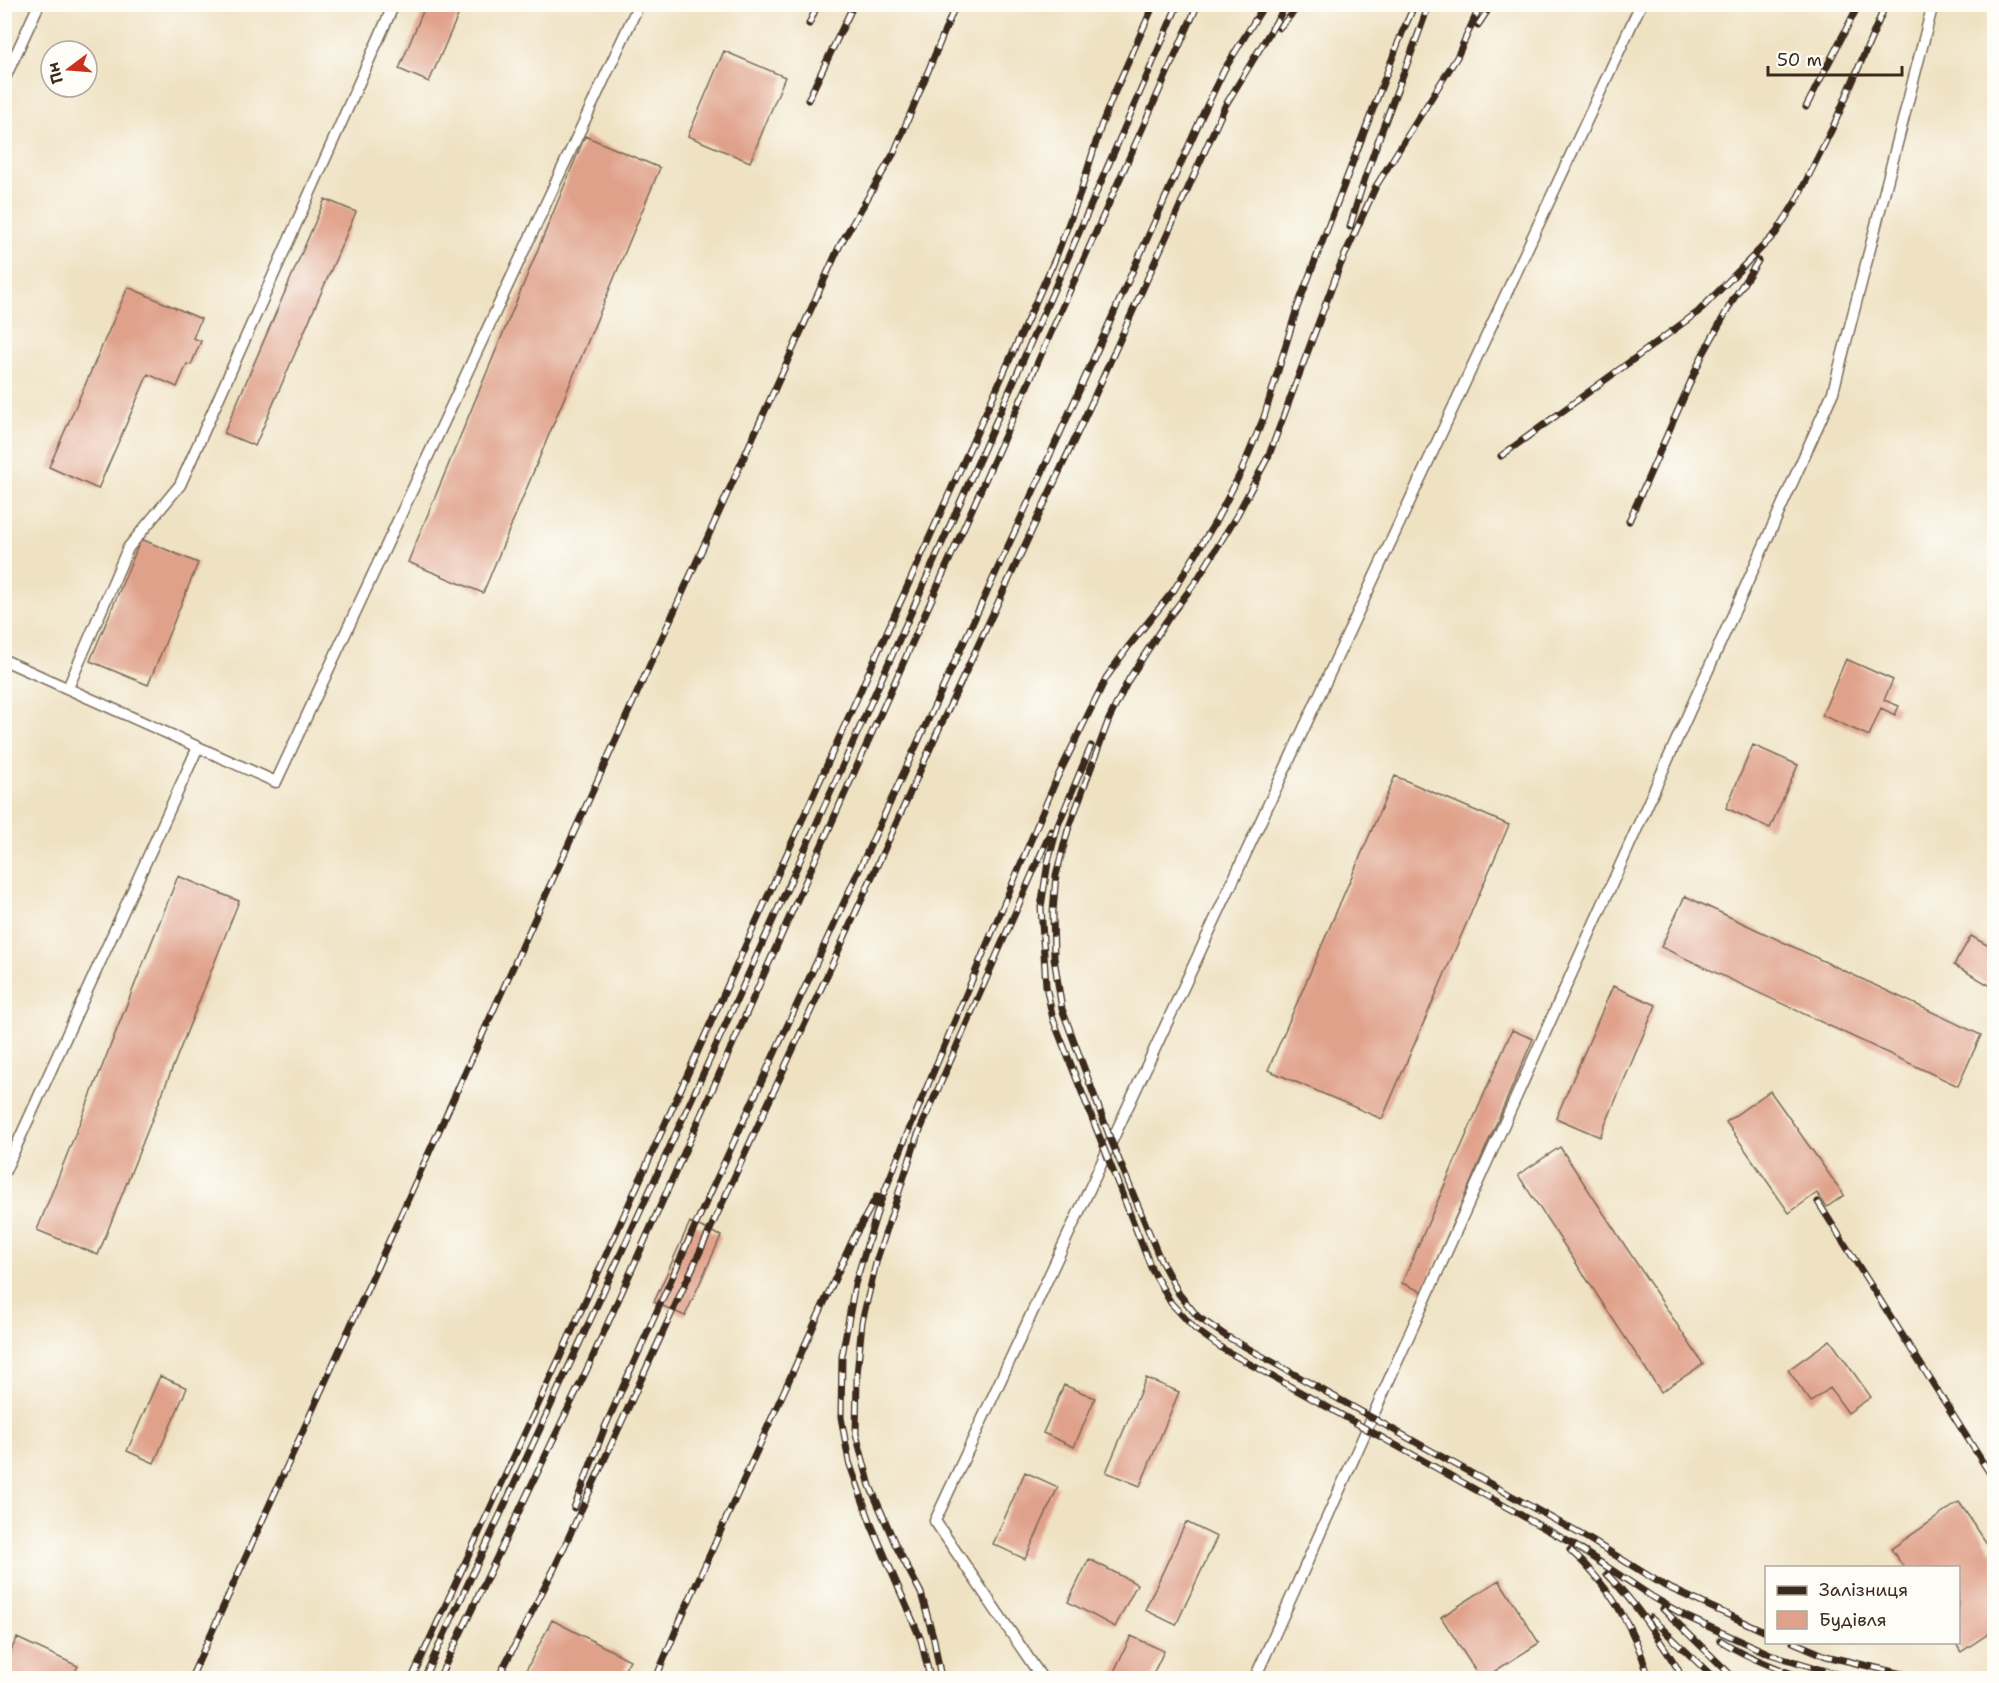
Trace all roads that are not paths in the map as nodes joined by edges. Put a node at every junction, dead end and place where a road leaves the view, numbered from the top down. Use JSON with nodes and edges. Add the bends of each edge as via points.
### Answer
{"nodes":[{"id":1,"x":39,"y":4,"type":"edge"},
{"id":2,"x":394,"y":4,"type":"edge"},
{"id":3,"x":639,"y":4,"type":"edge"},
{"id":4,"x":1641,"y":4,"type":"edge"},
{"id":5,"x":1933,"y":4,"type":"edge"},
{"id":6,"x":4,"y":80,"type":"edge"},
{"id":7,"x":4,"y":660,"type":"edge"},
{"id":8,"x":68,"y":688,"type":"junction"},
{"id":9,"x":198,"y":747,"type":"junction"},
{"id":10,"x":4,"y":1173,"type":"edge"},
{"id":11,"x":1042,"y":1678,"type":"edge"},
{"id":12,"x":1255,"y":1678,"type":"edge"}],
"edges":[{"from":1,"to":6,"type":"lane"},
{"from":2,"to":8,"type":"lane","via":[[180,485],[128,548]]},
{"from":3,"to":9,"type":"lane","via":[[276,782]]},
{"from":4,"to":11,"type":"lane","via":[[935,1521]]},
{"from":5,"to":12,"type":"lane","via":[[1833,392]]},
{"from":7,"to":8,"type":"lane"},
{"from":8,"to":9,"type":"lane"},
{"from":9,"to":10,"type":"lane"}]}
